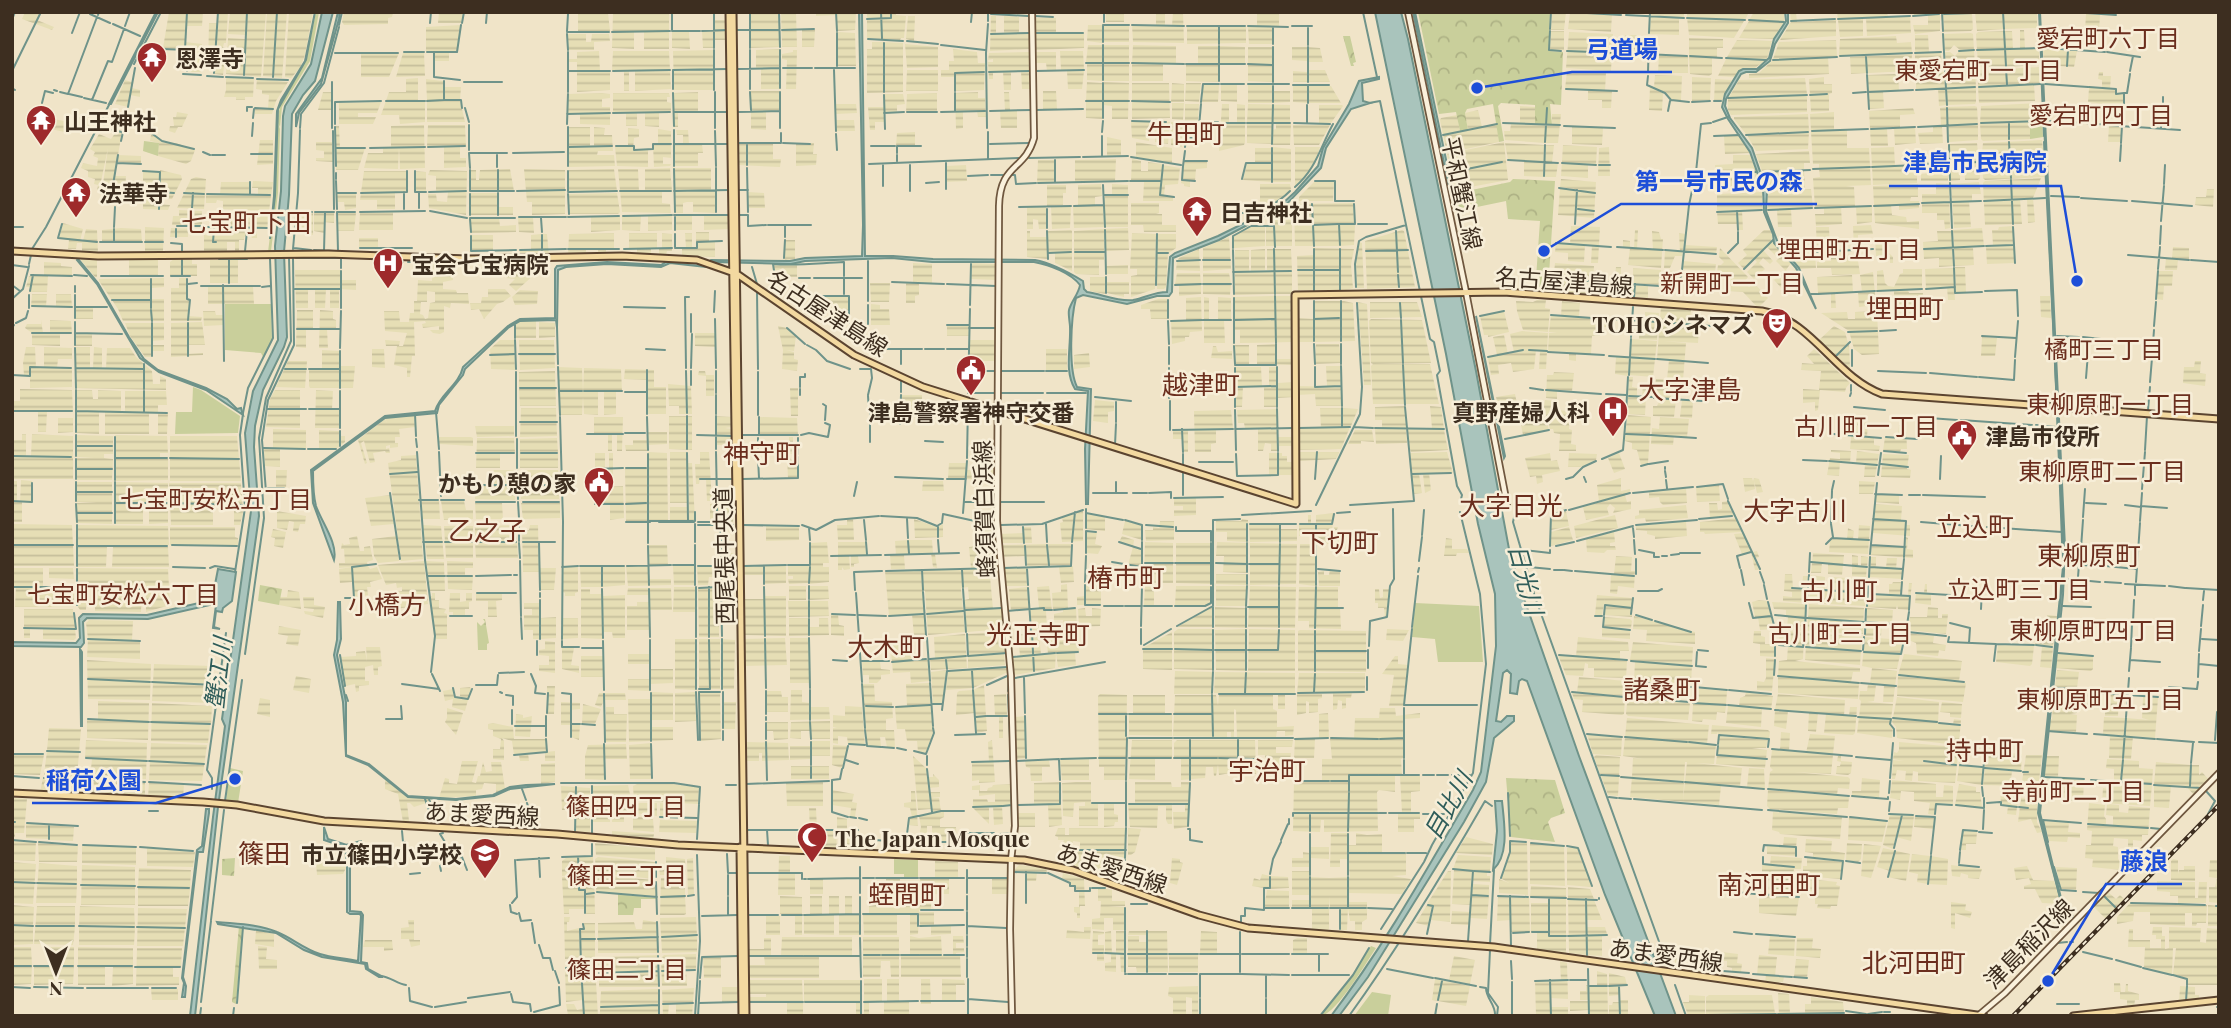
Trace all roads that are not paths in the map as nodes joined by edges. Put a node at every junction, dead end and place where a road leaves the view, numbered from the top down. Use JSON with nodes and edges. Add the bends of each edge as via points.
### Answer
{"nodes":[{"id":1,"x":731,"y":12,"type":"edge"},
{"id":2,"x":1032,"y":12,"type":"edge"},
{"id":3,"x":1408,"y":12,"type":"edge"},
{"id":4,"x":12,"y":251,"type":"edge"},
{"id":5,"x":735,"y":273,"type":"junction"},
{"id":6,"x":1466,"y":292,"type":"junction"},
{"id":7,"x":998,"y":411,"type":"junction"},
{"id":8,"x":2219,"y":419,"type":"edge"},
{"id":9,"x":1507,"y":504,"type":"dead end"},
{"id":10,"x":2219,"y":773,"type":"edge"},
{"id":11,"x":12,"y":794,"type":"edge"},
{"id":12,"x":742,"y":849,"type":"junction"},
{"id":13,"x":1011,"y":861,"type":"junction"},
{"id":14,"x":1665,"y":973,"type":"junction"},
{"id":15,"x":2219,"y":1002,"type":"edge"},
{"id":16,"x":744,"y":1016,"type":"edge"},
{"id":17,"x":1012,"y":1016,"type":"edge"},
{"id":18,"x":1955,"y":1016,"type":"edge"},
{"id":19,"x":1981,"y":1016,"type":"edge"},
{"id":20,"x":2073,"y":1016,"type":"edge"},
{"id":21,"x":2107,"y":1016,"type":"edge"}],
"edges":[{"from":1,"to":5,"type":"main road","name":"西尾張中央道"},
{"from":2,"to":7,"type":"main road","name":"蜂須賀白浜線","via":[[1034,134],[1027,154],[1008,173],[1000,190]]},
{"from":3,"to":6,"type":"main road","name":"平和蟹江線"},
{"from":4,"to":5,"type":"main road","name":"名古屋津島線","via":[[442,259],[622,256],[709,263]]},
{"from":5,"to":7,"type":"main road","name":"名古屋津島線","via":[[854,355],[923,387]]},
{"from":5,"to":12,"type":"main road","name":"西尾張中央道"},
{"from":6,"to":7,"type":"main road","name":"名古屋津島線","via":[[1295,295],[1296,504]]},
{"from":6,"to":8,"type":"main road","name":"名古屋津島線","via":[[1535,293],[1768,313],[1794,323],[1854,380],[1882,394]]},
{"from":6,"to":9,"type":"main road","name":"平和蟹江線"},
{"from":7,"to":13,"type":"main road","name":"蜂須賀白浜線","via":[[997,521],[1011,676],[1015,826]]},
{"from":10,"to":19,"type":"main road","name":"津島稲沢線"},
{"from":11,"to":12,"type":"main road","name":"あま愛西線","via":[[213,804],[324,821]]},
{"from":12,"to":13,"type":"main road","name":"あま愛西線"},
{"from":12,"to":16,"type":"main road","name":"西尾張中央道"},
{"from":13,"to":14,"type":"main road","name":"あま愛西線","via":[[1074,873],[1230,927],[1490,948]]},
{"from":13,"to":17,"type":"main road","name":"蜂須賀白浜線"},
{"from":14,"to":18,"type":"main road","name":"あま愛西線"},
{"from":14,"to":19,"type":"main road","name":"あま愛西線"},
{"from":15,"to":20,"type":"main road"},
{"from":15,"to":21,"type":"main road"}]}
